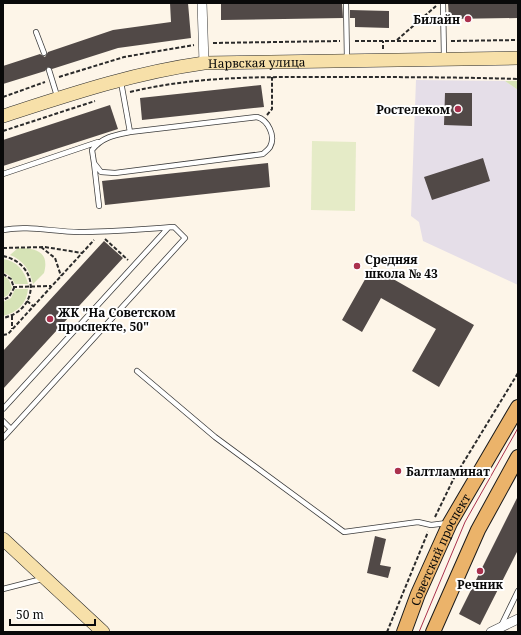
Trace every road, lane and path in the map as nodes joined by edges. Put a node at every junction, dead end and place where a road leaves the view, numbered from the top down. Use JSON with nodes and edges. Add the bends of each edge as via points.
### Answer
{"nodes":[{"id":1,"x":202,"y":3,"type":"edge"},
{"id":2,"x":346,"y":3,"type":"edge"},
{"id":3,"x":439,"y":3,"type":"edge"},
{"id":4,"x":443,"y":3,"type":"edge"},
{"id":5,"x":36,"y":32,"type":"dead end"},
{"id":6,"x":396,"y":41,"type":"dead end"},
{"id":7,"x":44,"y":53,"type":"dead end"},
{"id":8,"x":444,"y":58,"type":"junction"},
{"id":9,"x":518,"y":58,"type":"edge"},
{"id":10,"x":347,"y":60,"type":"junction"},
{"id":11,"x":204,"y":63,"type":"junction"},
{"id":12,"x":49,"y":70,"type":"dead end"},
{"id":13,"x":272,"y":77,"type":"junction"},
{"id":14,"x":120,"y":78,"type":"junction"},
{"id":15,"x":518,"y":79,"type":"edge"},
{"id":16,"x":123,"y":93,"type":"junction"},
{"id":17,"x":58,"y":98,"type":"junction"},
{"id":18,"x":96,"y":101,"type":"dead end"},
{"id":19,"x":3,"y":116,"type":"edge"},
{"id":20,"x":264,"y":119,"type":"junction"},
{"id":21,"x":3,"y":131,"type":"edge"},
{"id":22,"x":130,"y":132,"type":"junction"},
{"id":23,"x":99,"y":141,"type":"junction"},
{"id":24,"x":94,"y":164,"type":"junction"},
{"id":25,"x":3,"y":174,"type":"edge"},
{"id":26,"x":99,"y":206,"type":"dead end"},
{"id":27,"x":168,"y":228,"type":"junction"},
{"id":28,"x":3,"y":230,"type":"edge"},
{"id":29,"x":98,"y":233,"type":"junction"},
{"id":30,"x":39,"y":246,"type":"junction"},
{"id":31,"x":3,"y":248,"type":"edge"},
{"id":32,"x":82,"y":253,"type":"junction"},
{"id":33,"x":3,"y":256,"type":"edge"},
{"id":34,"x":133,"y":265,"type":"junction"},
{"id":35,"x":3,"y":274,"type":"edge"},
{"id":36,"x":61,"y":276,"type":"junction"},
{"id":37,"x":51,"y":286,"type":"junction"},
{"id":38,"x":13,"y":287,"type":"junction"},
{"id":39,"x":31,"y":287,"type":"junction"},
{"id":40,"x":3,"y":300,"type":"edge"},
{"id":41,"x":27,"y":301,"type":"junction"},
{"id":42,"x":33,"y":306,"type":"junction"},
{"id":43,"x":12,"y":316,"type":"junction"},
{"id":44,"x":3,"y":318,"type":"edge"},
{"id":45,"x":12,"y":329,"type":"junction"},
{"id":46,"x":3,"y":335,"type":"edge"},
{"id":47,"x":137,"y":371,"type":"dead end"},
{"id":48,"x":518,"y":373,"type":"edge"},
{"id":49,"x":518,"y":407,"type":"edge"},
{"id":50,"x":3,"y":409,"type":"edge"},
{"id":51,"x":3,"y":421,"type":"edge"},
{"id":52,"x":11,"y":429,"type":"junction"},
{"id":53,"x":3,"y":438,"type":"edge"},
{"id":54,"x":518,"y":457,"type":"edge"},
{"id":55,"x":450,"y":523,"type":"junction"},
{"id":56,"x":431,"y":525,"type":"junction"},
{"id":57,"x":3,"y":540,"type":"edge"},
{"id":58,"x":46,"y":578,"type":"junction"},
{"id":59,"x":3,"y":589,"type":"edge"},
{"id":60,"x":518,"y":591,"type":"edge"},
{"id":61,"x":518,"y":619,"type":"edge"},
{"id":62,"x":501,"y":627,"type":"junction"},
{"id":63,"x":103,"y":632,"type":"edge"},
{"id":64,"x":387,"y":632,"type":"edge"},
{"id":65,"x":404,"y":632,"type":"edge"},
{"id":66,"x":433,"y":632,"type":"edge"},
{"id":67,"x":491,"y":632,"type":"edge"}],
"edges":[{"from":1,"to":11,"type":"street"},
{"from":2,"to":10,"type":"lane"},
{"from":3,"to":6,"type":"path"},
{"from":4,"to":8,"type":"lane"},
{"from":5,"to":7,"type":"lane"},
{"from":8,"to":9,"type":"main road","name":"Нарвская улица"},
{"from":8,"to":10,"type":"main road","name":"Нарвская улица"},
{"from":10,"to":11,"type":"main road","name":"Нарвская улица"},
{"from":11,"to":14,"type":"main road","name":"Нарвская улица"},
{"from":12,"to":17,"type":"lane"},
{"from":13,"to":15,"type":"path"},
{"from":13,"to":16,"type":"path","via":[[190,80]]},
{"from":13,"to":20,"type":"path","via":[[272,109]]},
{"from":14,"to":16,"type":"lane"},
{"from":14,"to":17,"type":"main road","name":"Нарвская улица"},
{"from":16,"to":22,"type":"lane"},
{"from":17,"to":19,"type":"main road","name":"Нарвская улица"},
{"from":18,"to":21,"type":"path"},
{"from":20,"to":22,"type":"lane"},
{"from":20,"to":24,"type":"lane","via":[[271,135],[270,147],[262,154],[114,173],[101,172]]},
{"from":22,"to":23,"type":"lane"},
{"from":23,"to":24,"type":"lane","via":[[92,150]]},
{"from":23,"to":25,"type":"lane"},
{"from":24,"to":26,"type":"lane"},
{"from":27,"to":29,"type":"lane"},
{"from":27,"to":34,"type":"lane"},
{"from":27,"to":52,"type":"lane","via":[[174,227],[185,238]]},
{"from":28,"to":29,"type":"lane","via":[[18,228]]},
{"from":29,"to":32,"type":"path"},
{"from":29,"to":34,"type":"path"},
{"from":30,"to":31,"type":"path"},
{"from":30,"to":32,"type":"path"},
{"from":30,"to":36,"type":"path","via":[[55,258]]},
{"from":32,"to":36,"type":"path"},
{"from":33,"to":39,"type":"path","via":[[22,265]]},
{"from":34,"to":50,"type":"lane"},
{"from":35,"to":38,"type":"path","via":[[11,279]]},
{"from":36,"to":37,"type":"path"},
{"from":37,"to":39,"type":"path"},
{"from":37,"to":42,"type":"path"},
{"from":38,"to":39,"type":"path"},
{"from":38,"to":40,"type":"path","via":[[10,297]]},
{"from":39,"to":41,"type":"path"},
{"from":41,"to":42,"type":"path"},
{"from":41,"to":43,"type":"path","via":[[21,310]]},
{"from":42,"to":45,"type":"path"},
{"from":43,"to":44,"type":"path"},
{"from":43,"to":45,"type":"path"},
{"from":45,"to":46,"type":"path"},
{"from":47,"to":56,"type":"lane","via":[[215,437],[344,532],[418,522]]},
{"from":48,"to":56,"type":"path","via":[[454,478]]},
{"from":49,"to":55,"type":"main road","name":"Советский проспект"},
{"from":51,"to":52,"type":"lane"},
{"from":52,"to":53,"type":"lane"},
{"from":54,"to":66,"type":"main road","name":"Советский проспект","via":[[478,530]]},
{"from":55,"to":56,"type":"lane"},
{"from":55,"to":65,"type":"main road","name":"Советский проспект"},
{"from":56,"to":64,"type":"path"},
{"from":57,"to":58,"type":"main road"},
{"from":58,"to":59,"type":"lane"},
{"from":58,"to":63,"type":"main road"},
{"from":60,"to":62,"type":"lane"},
{"from":61,"to":62,"type":"street"},
{"from":62,"to":67,"type":"street"}]}
